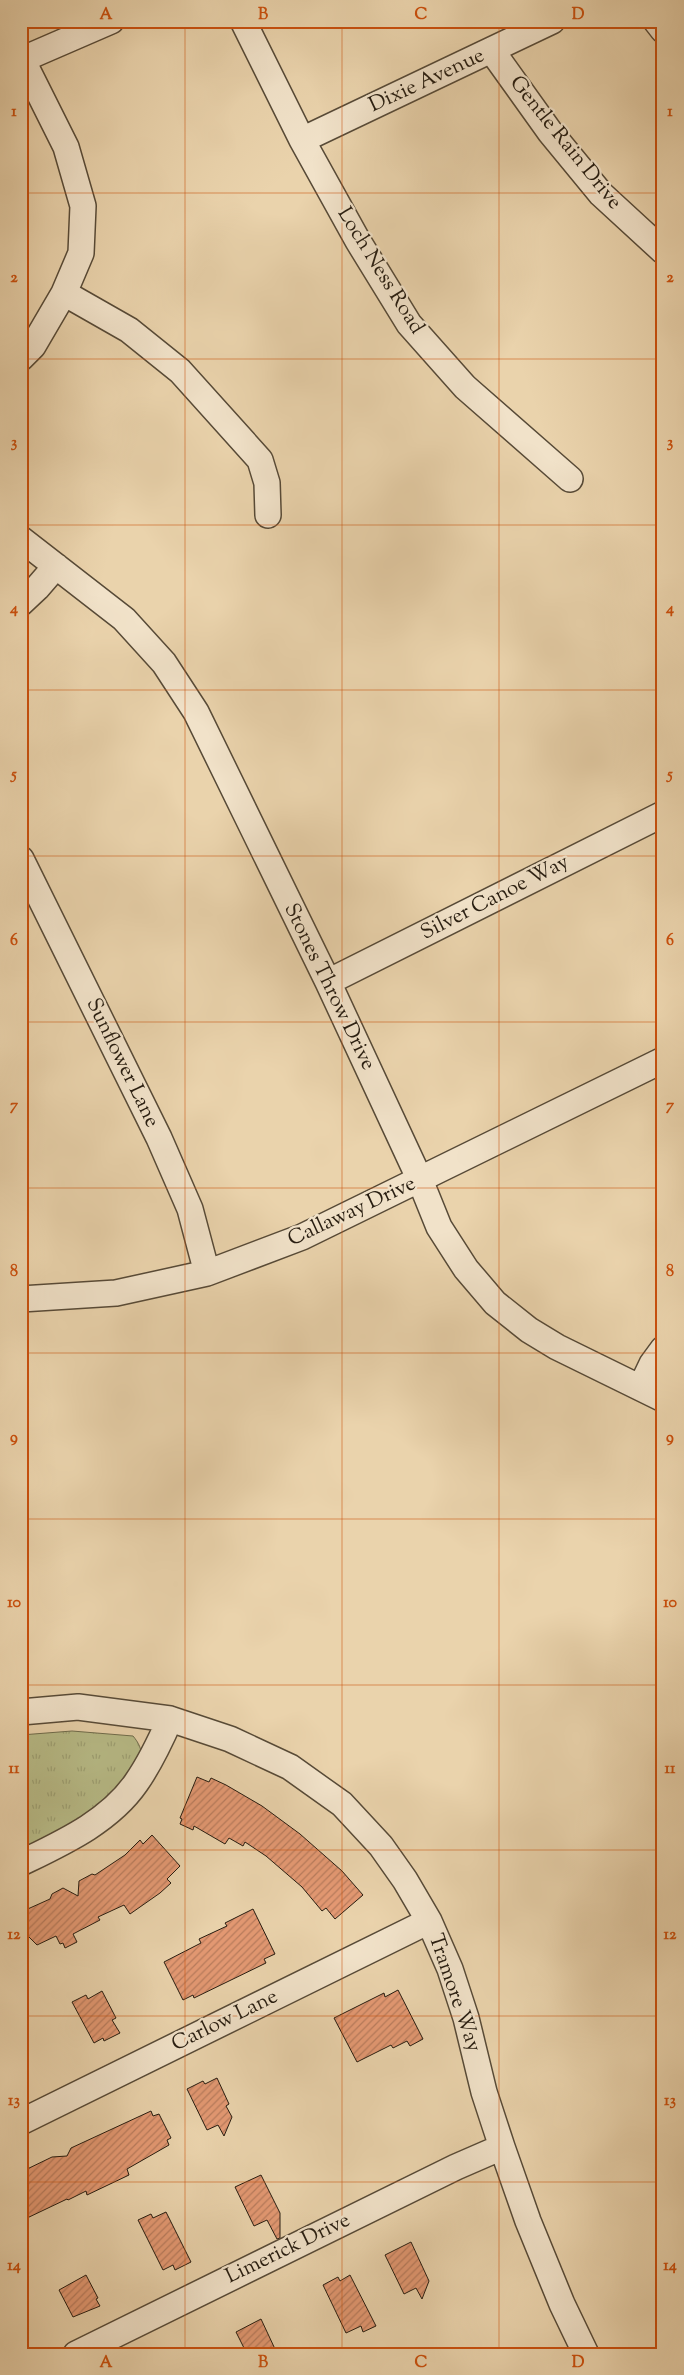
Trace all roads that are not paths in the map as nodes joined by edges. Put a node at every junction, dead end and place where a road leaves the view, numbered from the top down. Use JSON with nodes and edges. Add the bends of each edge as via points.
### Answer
{"nodes":[{"id":1,"x":111,"y":21,"type":"edge"},
{"id":2,"x":243,"y":21,"type":"edge"},
{"id":3,"x":552,"y":21,"type":"edge"},
{"id":4,"x":656,"y":21,"type":"edge"},
{"id":5,"x":663,"y":30,"type":"edge"},
{"id":6,"x":492,"y":51,"type":"junction"},
{"id":7,"x":22,"y":60,"type":"edge"},
{"id":8,"x":302,"y":140,"type":"junction"},
{"id":9,"x":663,"y":251,"type":"edge"},
{"id":10,"x":64,"y":293,"type":"junction"},
{"id":11,"x":21,"y":358,"type":"edge"},
{"id":12,"x":570,"y":479,"type":"dead end"},
{"id":13,"x":268,"y":515,"type":"dead end"},
{"id":14,"x":21,"y":539,"type":"edge"},
{"id":15,"x":56,"y":566,"type":"junction"},
{"id":16,"x":21,"y":603,"type":"edge"},
{"id":17,"x":663,"y":814,"type":"edge"},
{"id":18,"x":21,"y":859,"type":"edge"},
{"id":19,"x":328,"y":982,"type":"junction"},
{"id":20,"x":663,"y":1060,"type":"edge"},
{"id":21,"x":420,"y":1180,"type":"junction"},
{"id":22,"x":208,"y":1273,"type":"junction"},
{"id":23,"x":21,"y":1299,"type":"edge"},
{"id":24,"x":663,"y":1349,"type":"edge"},
{"id":25,"x":641,"y":1388,"type":"junction"},
{"id":26,"x":663,"y":1399,"type":"edge"},
{"id":27,"x":21,"y":1712,"type":"edge"},
{"id":28,"x":170,"y":1719,"type":"junction"},
{"id":29,"x":21,"y":1863,"type":"edge"},
{"id":30,"x":429,"y":1921,"type":"junction"},
{"id":31,"x":21,"y":2122,"type":"edge"},
{"id":32,"x":502,"y":2147,"type":"junction"},
{"id":33,"x":76,"y":2354,"type":"edge"},
{"id":34,"x":586,"y":2354,"type":"edge"}],
"edges":[{"from":1,"to":7,"type":"street"},
{"from":2,"to":8,"type":"street","name":"Loch Ness Road"},
{"from":3,"to":6,"type":"street","name":"Dixie Avenue"},
{"from":4,"to":5,"type":"street"},
{"from":6,"to":8,"type":"street","name":"Dixie Avenue"},
{"from":6,"to":9,"type":"street","name":"Gentle Rain Drive","via":[[550,132],[601,194]]},
{"from":7,"to":10,"type":"street","via":[[66,147],[82,206],[81,253]]},
{"from":8,"to":12,"type":"street","name":"Loch Ness Road","via":[[409,324],[465,387]]},
{"from":10,"to":11,"type":"street","via":[[32,346]]},
{"from":10,"to":13,"type":"street","via":[[129,330],[180,371],[260,460],[267,483]]},
{"from":14,"to":15,"type":"street","name":"Stones Throw Drive"},
{"from":15,"to":16,"type":"street"},
{"from":15,"to":19,"type":"street","name":"Stones Throw Drive","via":[[124,619],[164,663],[196,712]]},
{"from":17,"to":19,"type":"street","name":"Silver Canoe Way"},
{"from":18,"to":22,"type":"street","name":"Sunflower Lane","via":[[159,1138],[190,1209]]},
{"from":19,"to":21,"type":"street","name":"Stones Throw Drive"},
{"from":20,"to":21,"type":"street","name":"Callaway Drive"},
{"from":21,"to":22,"type":"street","name":"Callaway Drive","via":[[302,1237]]},
{"from":21,"to":25,"type":"street","name":"Stones Throw Drive","via":[[439,1227],[466,1269],[495,1302],[528,1330],[557,1348]]},
{"from":22,"to":23,"type":"street","name":"Callaway Drive","via":[[116,1293]]},
{"from":24,"to":25,"type":"street"},
{"from":25,"to":26,"type":"street","name":"Stones Throw Drive"},
{"from":27,"to":28,"type":"street","name":"Tramore Way","via":[[78,1707]]},
{"from":28,"to":29,"type":"street","via":[[153,1758],[135,1785],[107,1814],[68,1840]]},
{"from":28,"to":30,"type":"street","name":"Tramore Way","via":[[230,1739],[290,1767],[342,1804],[381,1846]]},
{"from":30,"to":31,"type":"street","name":"Carlow Lane"},
{"from":30,"to":32,"type":"street","name":"Tramore Way","via":[[464,2010],[484,2092]]},
{"from":32,"to":33,"type":"street","name":"Limerick Drive"},
{"from":32,"to":34,"type":"street","name":"Tramore Way","via":[[528,2221]]}]}
